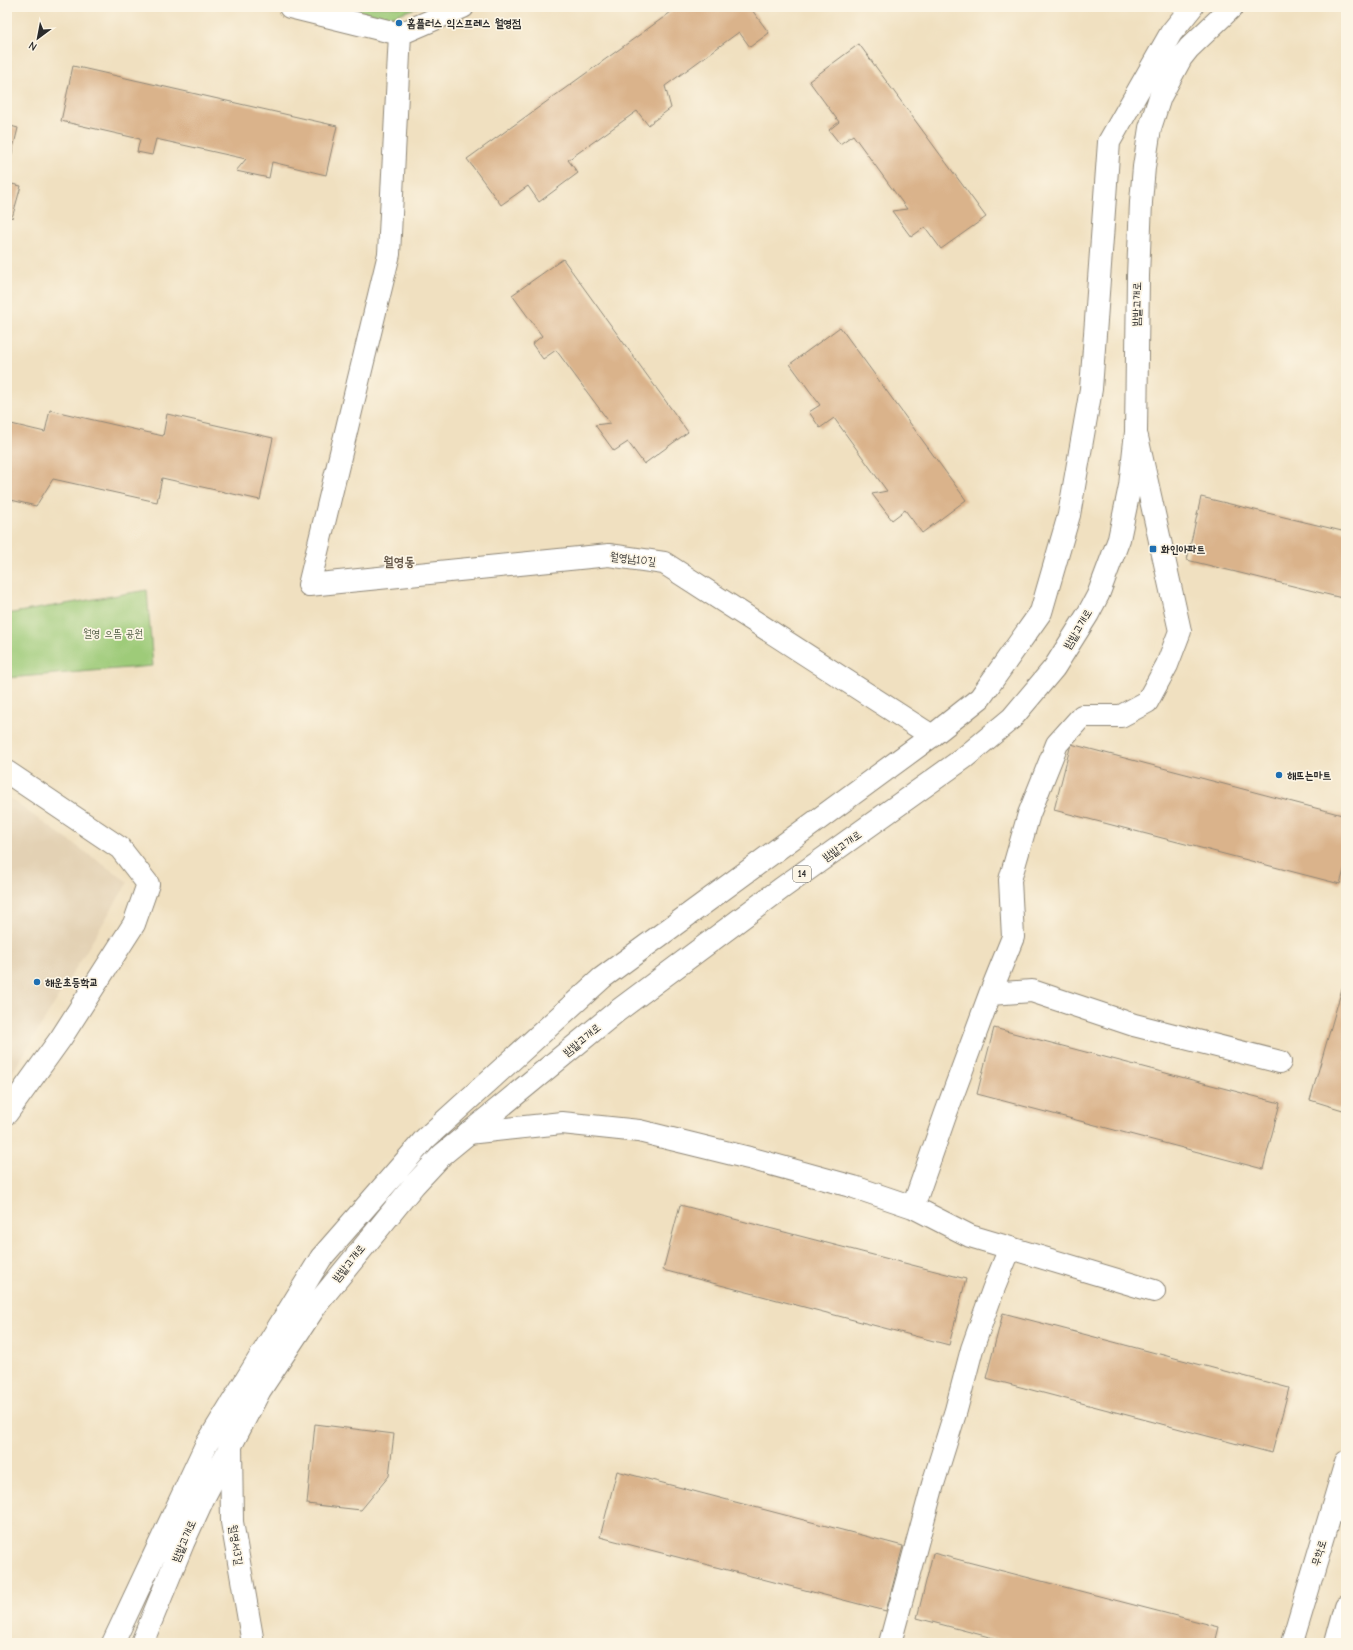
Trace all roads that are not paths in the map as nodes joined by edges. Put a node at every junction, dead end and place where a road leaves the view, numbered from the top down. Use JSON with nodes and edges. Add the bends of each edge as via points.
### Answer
{"nodes":[{"id":1,"x":290,"y":7,"type":"edge"},
{"id":2,"x":463,"y":7,"type":"edge"},
{"id":3,"x":1192,"y":7,"type":"edge"},
{"id":4,"x":1232,"y":7,"type":"edge"},
{"id":5,"x":400,"y":34,"type":"junction"},
{"id":6,"x":1136,"y":432,"type":"junction"},
{"id":7,"x":932,"y":736,"type":"junction"},
{"id":8,"x":7,"y":772,"type":"edge"},
{"id":9,"x":990,"y":994,"type":"junction"},
{"id":10,"x":1280,"y":1062,"type":"dead end"},
{"id":11,"x":7,"y":1113,"type":"edge"},
{"id":12,"x":468,"y":1133,"type":"junction"},
{"id":13,"x":913,"y":1207,"type":"junction"},
{"id":14,"x":1010,"y":1248,"type":"junction"},
{"id":15,"x":1154,"y":1291,"type":"dead end"},
{"id":16,"x":231,"y":1445,"type":"junction"},
{"id":17,"x":1346,"y":1462,"type":"edge"},
{"id":18,"x":1346,"y":1606,"type":"edge"},
{"id":19,"x":113,"y":1643,"type":"edge"},
{"id":20,"x":142,"y":1643,"type":"edge"},
{"id":21,"x":253,"y":1643,"type":"edge"},
{"id":22,"x":890,"y":1643,"type":"edge"},
{"id":23,"x":1292,"y":1643,"type":"edge"},
{"id":24,"x":1336,"y":1643,"type":"edge"}],
"edges":[{"from":1,"to":5,"type":"street"},
{"from":2,"to":5,"type":"street"},
{"from":3,"to":7,"type":"street","name":"밤밭고개로","via":[[1171,33],[1110,142],[1091,389],[1069,515],[1041,612],[980,698]]},
{"from":4,"to":6,"type":"street","name":"밤밭고개로","number":"14","via":[[1181,58],[1160,97],[1150,128],[1141,202]]},
{"from":5,"to":7,"type":"street","name":"월영남10길","via":[[388,254],[309,585],[609,555],[664,564]]},
{"from":6,"to":9,"type":"street","via":[[1180,631],[1167,665],[1147,702],[1121,716],[1082,716],[1057,744],[1029,814],[1010,880],[1013,937]]},
{"from":6,"to":12,"type":"street","name":"밤밭고개로","number":"14","via":[[1124,517],[1112,559],[1098,594],[1054,668],[1012,718],[964,758],[782,888],[616,1012]]},
{"from":7,"to":19,"type":"street","name":"밤밭고개로","via":[[602,978],[424,1139],[321,1258],[214,1431]]},
{"from":8,"to":11,"type":"street","via":[[120,848],[148,884],[134,924],[61,1038]]},
{"from":9,"to":10,"type":"street","via":[[1032,991],[1134,1025]]},
{"from":9,"to":13,"type":"street"},
{"from":12,"to":13,"type":"street","via":[[562,1124],[640,1131],[854,1187]]},
{"from":12,"to":16,"type":"street","name":"밤밭고개로","number":"14","via":[[442,1155],[414,1185],[317,1304],[260,1390]]},
{"from":13,"to":14,"type":"street","via":[[970,1236]]},
{"from":14,"to":15,"type":"street"},
{"from":14,"to":22,"type":"street","via":[[972,1349]]},
{"from":16,"to":20,"type":"street","name":"밤밭고개로","number":"14","via":[[183,1543]]},
{"from":16,"to":21,"type":"street","name":"월영서3길","via":[[232,1522]]},
{"from":17,"to":23,"type":"street","name":"무학로"},
{"from":18,"to":24,"type":"street"}]}
